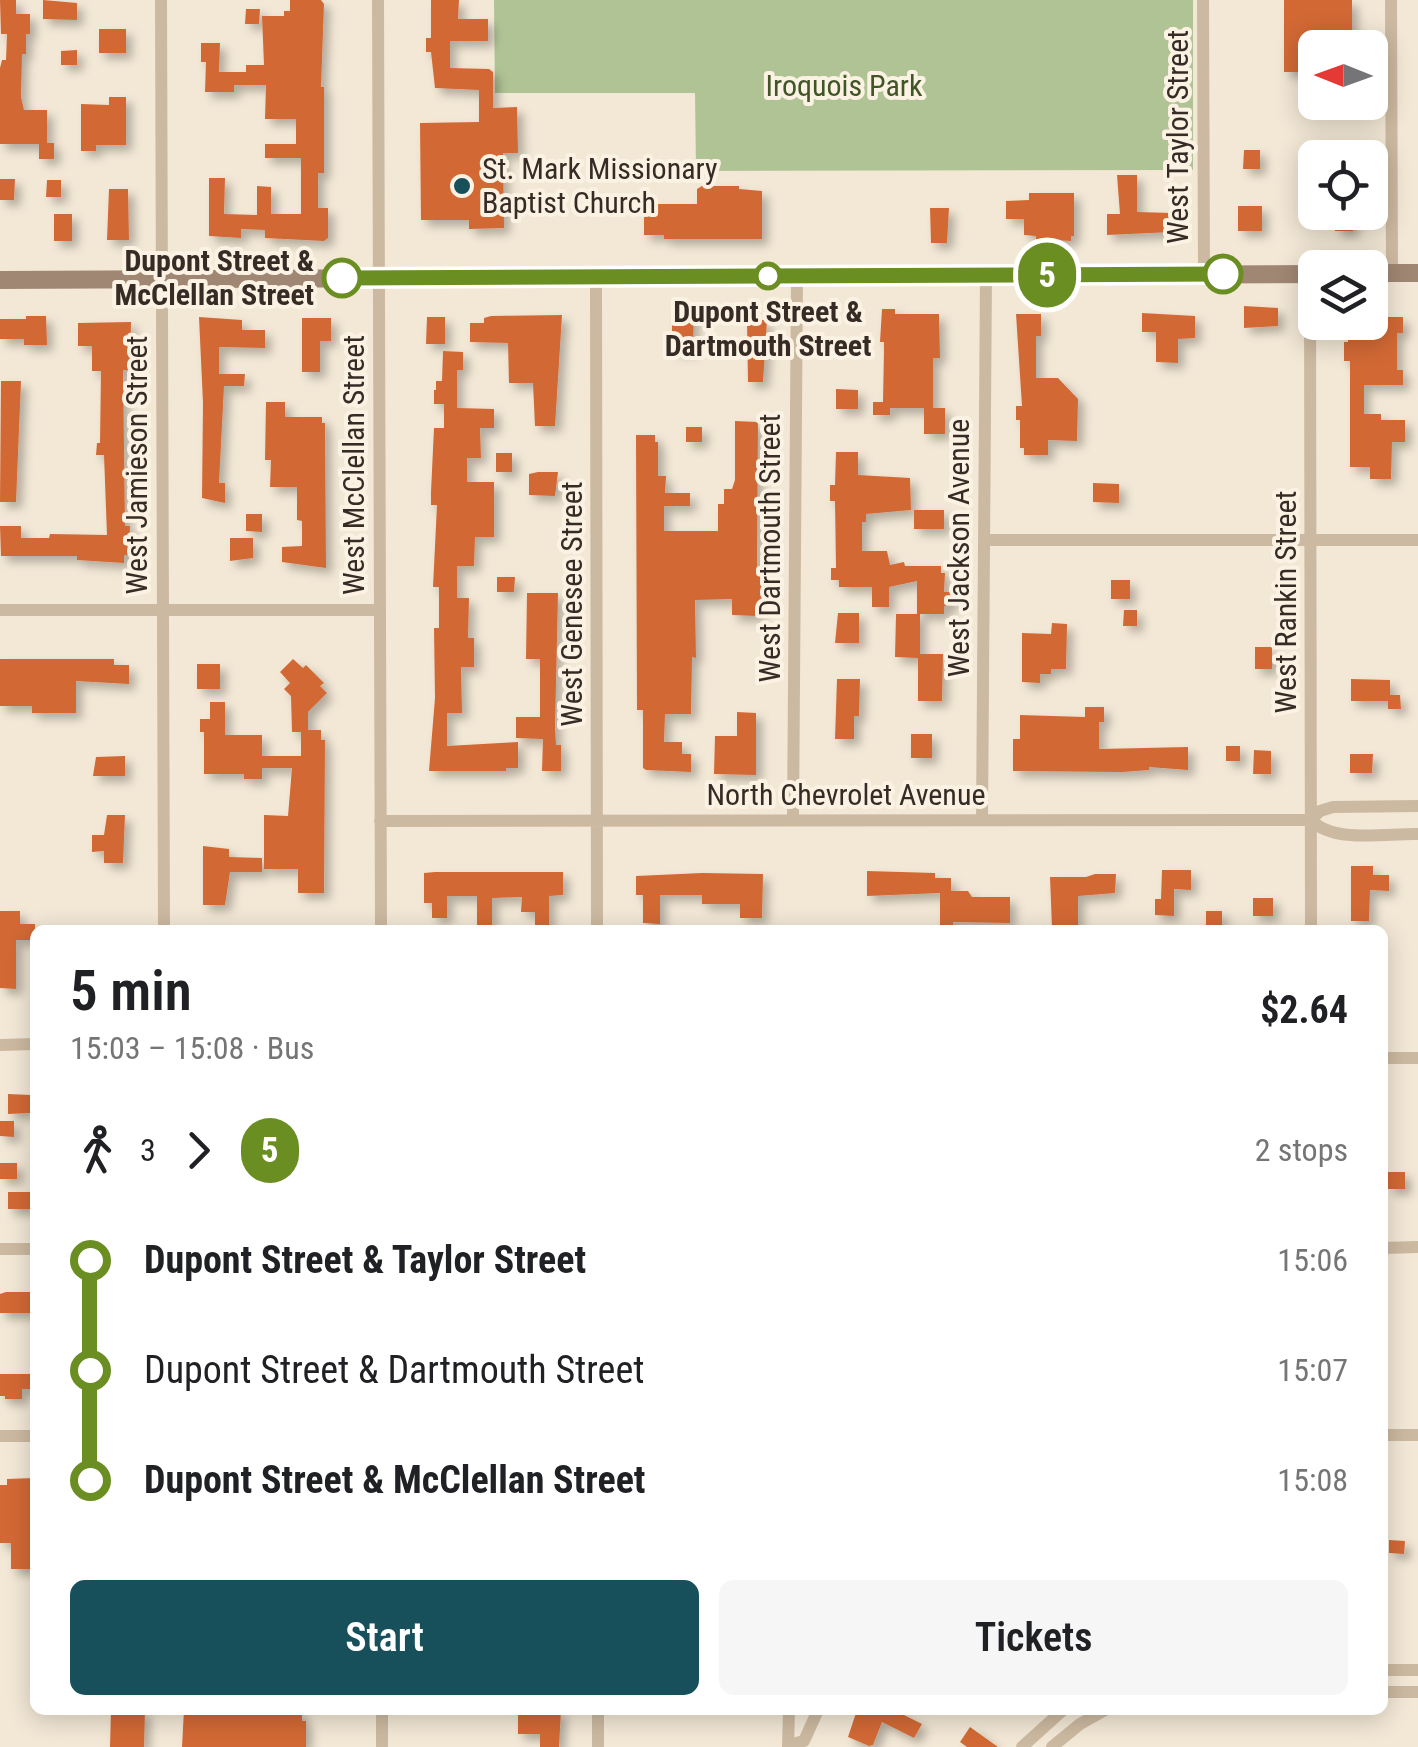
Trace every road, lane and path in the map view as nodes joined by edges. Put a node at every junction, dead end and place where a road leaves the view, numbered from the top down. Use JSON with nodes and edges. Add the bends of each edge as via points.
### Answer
{"nodes":[{"id":1,"x":161,"y":0,"type":"edge"},
{"id":2,"x":378,"y":0,"type":"edge"},
{"id":3,"x":1203,"y":0,"type":"edge"},
{"id":4,"x":1392,"y":0,"type":"edge"},
{"id":5,"x":1204,"y":274,"type":"junction"},
{"id":6,"x":1298,"y":274,"type":"edge"},
{"id":7,"x":1388,"y":274,"type":"edge"},
{"id":8,"x":1392,"y":274,"type":"junction"},
{"id":9,"x":1418,"y":274,"type":"edge"},
{"id":10,"x":797,"y":276,"type":"junction"},
{"id":11,"x":986,"y":276,"type":"junction"},
{"id":12,"x":596,"y":277,"type":"junction"},
{"id":13,"x":378,"y":278,"type":"junction"},
{"id":14,"x":161,"y":279,"type":"junction"},
{"id":15,"x":0,"y":280,"type":"edge"},
{"id":16,"x":1312,"y":340,"type":"edge"},
{"id":17,"x":984,"y":540,"type":"junction"},
{"id":18,"x":1310,"y":540,"type":"junction"},
{"id":19,"x":1418,"y":540,"type":"edge"},
{"id":20,"x":0,"y":610,"type":"edge"},
{"id":21,"x":163,"y":610,"type":"junction"},
{"id":22,"x":380,"y":610,"type":"junction"},
{"id":23,"x":1418,"y":806,"type":"edge"},
{"id":24,"x":597,"y":820,"type":"junction"},
{"id":25,"x":793,"y":820,"type":"junction"},
{"id":26,"x":982,"y":820,"type":"junction"},
{"id":27,"x":1311,"y":820,"type":"junction"},
{"id":28,"x":380,"y":821,"type":"junction"},
{"id":29,"x":1418,"y":834,"type":"edge"},
{"id":30,"x":164,"y":925,"type":"edge"},
{"id":31,"x":381,"y":925,"type":"edge"},
{"id":32,"x":597,"y":925,"type":"edge"},
{"id":33,"x":1311,"y":925,"type":"edge"},
{"id":34,"x":0,"y":1044,"type":"edge"},
{"id":35,"x":30,"y":1044,"type":"edge"},
{"id":36,"x":1388,"y":1058,"type":"edge"},
{"id":37,"x":1418,"y":1058,"type":"edge"},
{"id":38,"x":1388,"y":1248,"type":"edge"},
{"id":39,"x":1418,"y":1248,"type":"edge"},
{"id":40,"x":0,"y":1249,"type":"edge"},
{"id":41,"x":30,"y":1249,"type":"edge"},
{"id":42,"x":1388,"y":1434,"type":"edge"},
{"id":43,"x":1418,"y":1434,"type":"edge"},
{"id":44,"x":0,"y":1436,"type":"edge"},
{"id":45,"x":30,"y":1436,"type":"edge"},
{"id":46,"x":1388,"y":1670,"type":"edge"},
{"id":47,"x":1417,"y":1670,"type":"edge"},
{"id":48,"x":1388,"y":1692,"type":"edge"},
{"id":49,"x":1417,"y":1692,"type":"edge"},
{"id":50,"x":382,"y":1715,"type":"edge"},
{"id":51,"x":598,"y":1715,"type":"edge"},
{"id":52,"x":789,"y":1715,"type":"edge"},
{"id":53,"x":816,"y":1715,"type":"edge"},
{"id":54,"x":1057,"y":1715,"type":"edge"},
{"id":55,"x":1097,"y":1715,"type":"edge"},
{"id":56,"x":788,"y":1746,"type":"edge"},
{"id":57,"x":382,"y":1747,"type":"edge"},
{"id":58,"x":598,"y":1747,"type":"edge"},
{"id":59,"x":1022,"y":1747,"type":"edge"},
{"id":60,"x":1052,"y":1747,"type":"edge"}],
"edges":[{"from":1,"to":14,"type":"street","name":"West Jamieson Street"},
{"from":2,"to":13,"type":"street","name":"West McClellan Street"},
{"from":3,"to":5,"type":"street","name":"West Taylor Street"},
{"from":4,"to":8,"type":"street"},
{"from":5,"to":6,"type":"street"},
{"from":5,"to":11,"type":"street"},
{"from":7,"to":8,"type":"street"},
{"from":8,"to":9,"type":"street"},
{"from":10,"to":11,"type":"street"},
{"from":10,"to":12,"type":"street"},
{"from":10,"to":25,"type":"street","name":"West Dartmouth Street"},
{"from":11,"to":17,"type":"street","name":"West Jackson Avenue"},
{"from":12,"to":13,"type":"street"},
{"from":12,"to":24,"type":"street","name":"West Genesee Street"},
{"from":13,"to":14,"type":"street"},
{"from":13,"to":22,"type":"street","name":"West McClellan Street"},
{"from":14,"to":15,"type":"street"},
{"from":14,"to":21,"type":"street","name":"West Jamieson Street"},
{"from":16,"to":18,"type":"street","name":"West Rankin Street"},
{"from":17,"to":18,"type":"street"},
{"from":17,"to":26,"type":"street","name":"West Jackson Avenue"},
{"from":18,"to":19,"type":"street"},
{"from":18,"to":27,"type":"street","name":"West Rankin Street"},
{"from":20,"to":21,"type":"street"},
{"from":21,"to":22,"type":"street"},
{"from":21,"to":30,"type":"street","name":"West Jamieson Street"},
{"from":22,"to":28,"type":"street","name":"West McClellan Street"},
{"from":23,"to":27,"type":"street","name":"North Chevrolet Avenue","via":[[1333,806]]},
{"from":24,"to":25,"type":"street","name":"North Chevrolet Avenue"},
{"from":24,"to":28,"type":"street","name":"North Chevrolet Avenue"},
{"from":24,"to":32,"type":"street","name":"West Genesee Street"},
{"from":25,"to":26,"type":"street","name":"North Chevrolet Avenue"},
{"from":26,"to":27,"type":"street","name":"North Chevrolet Avenue"},
{"from":27,"to":29,"type":"street","name":"North Chevrolet Avenue","via":[[1334,833]]},
{"from":27,"to":33,"type":"street","name":"West Rankin Street"},
{"from":28,"to":31,"type":"street","name":"West McClellan Street"},
{"from":34,"to":35,"type":"street"},
{"from":36,"to":37,"type":"street"},
{"from":38,"to":39,"type":"street"},
{"from":40,"to":41,"type":"street"},
{"from":42,"to":43,"type":"street"},
{"from":44,"to":45,"type":"street"},
{"from":46,"to":47,"type":"street"},
{"from":47,"to":49,"type":"street"},
{"from":48,"to":49,"type":"street"},
{"from":50,"to":57,"type":"street"},
{"from":51,"to":58,"type":"street"},
{"from":52,"to":56,"type":"street"},
{"from":53,"to":56,"type":"street","via":[[804,1740]]},
{"from":54,"to":59,"type":"street"},
{"from":55,"to":60,"type":"street"}]}
